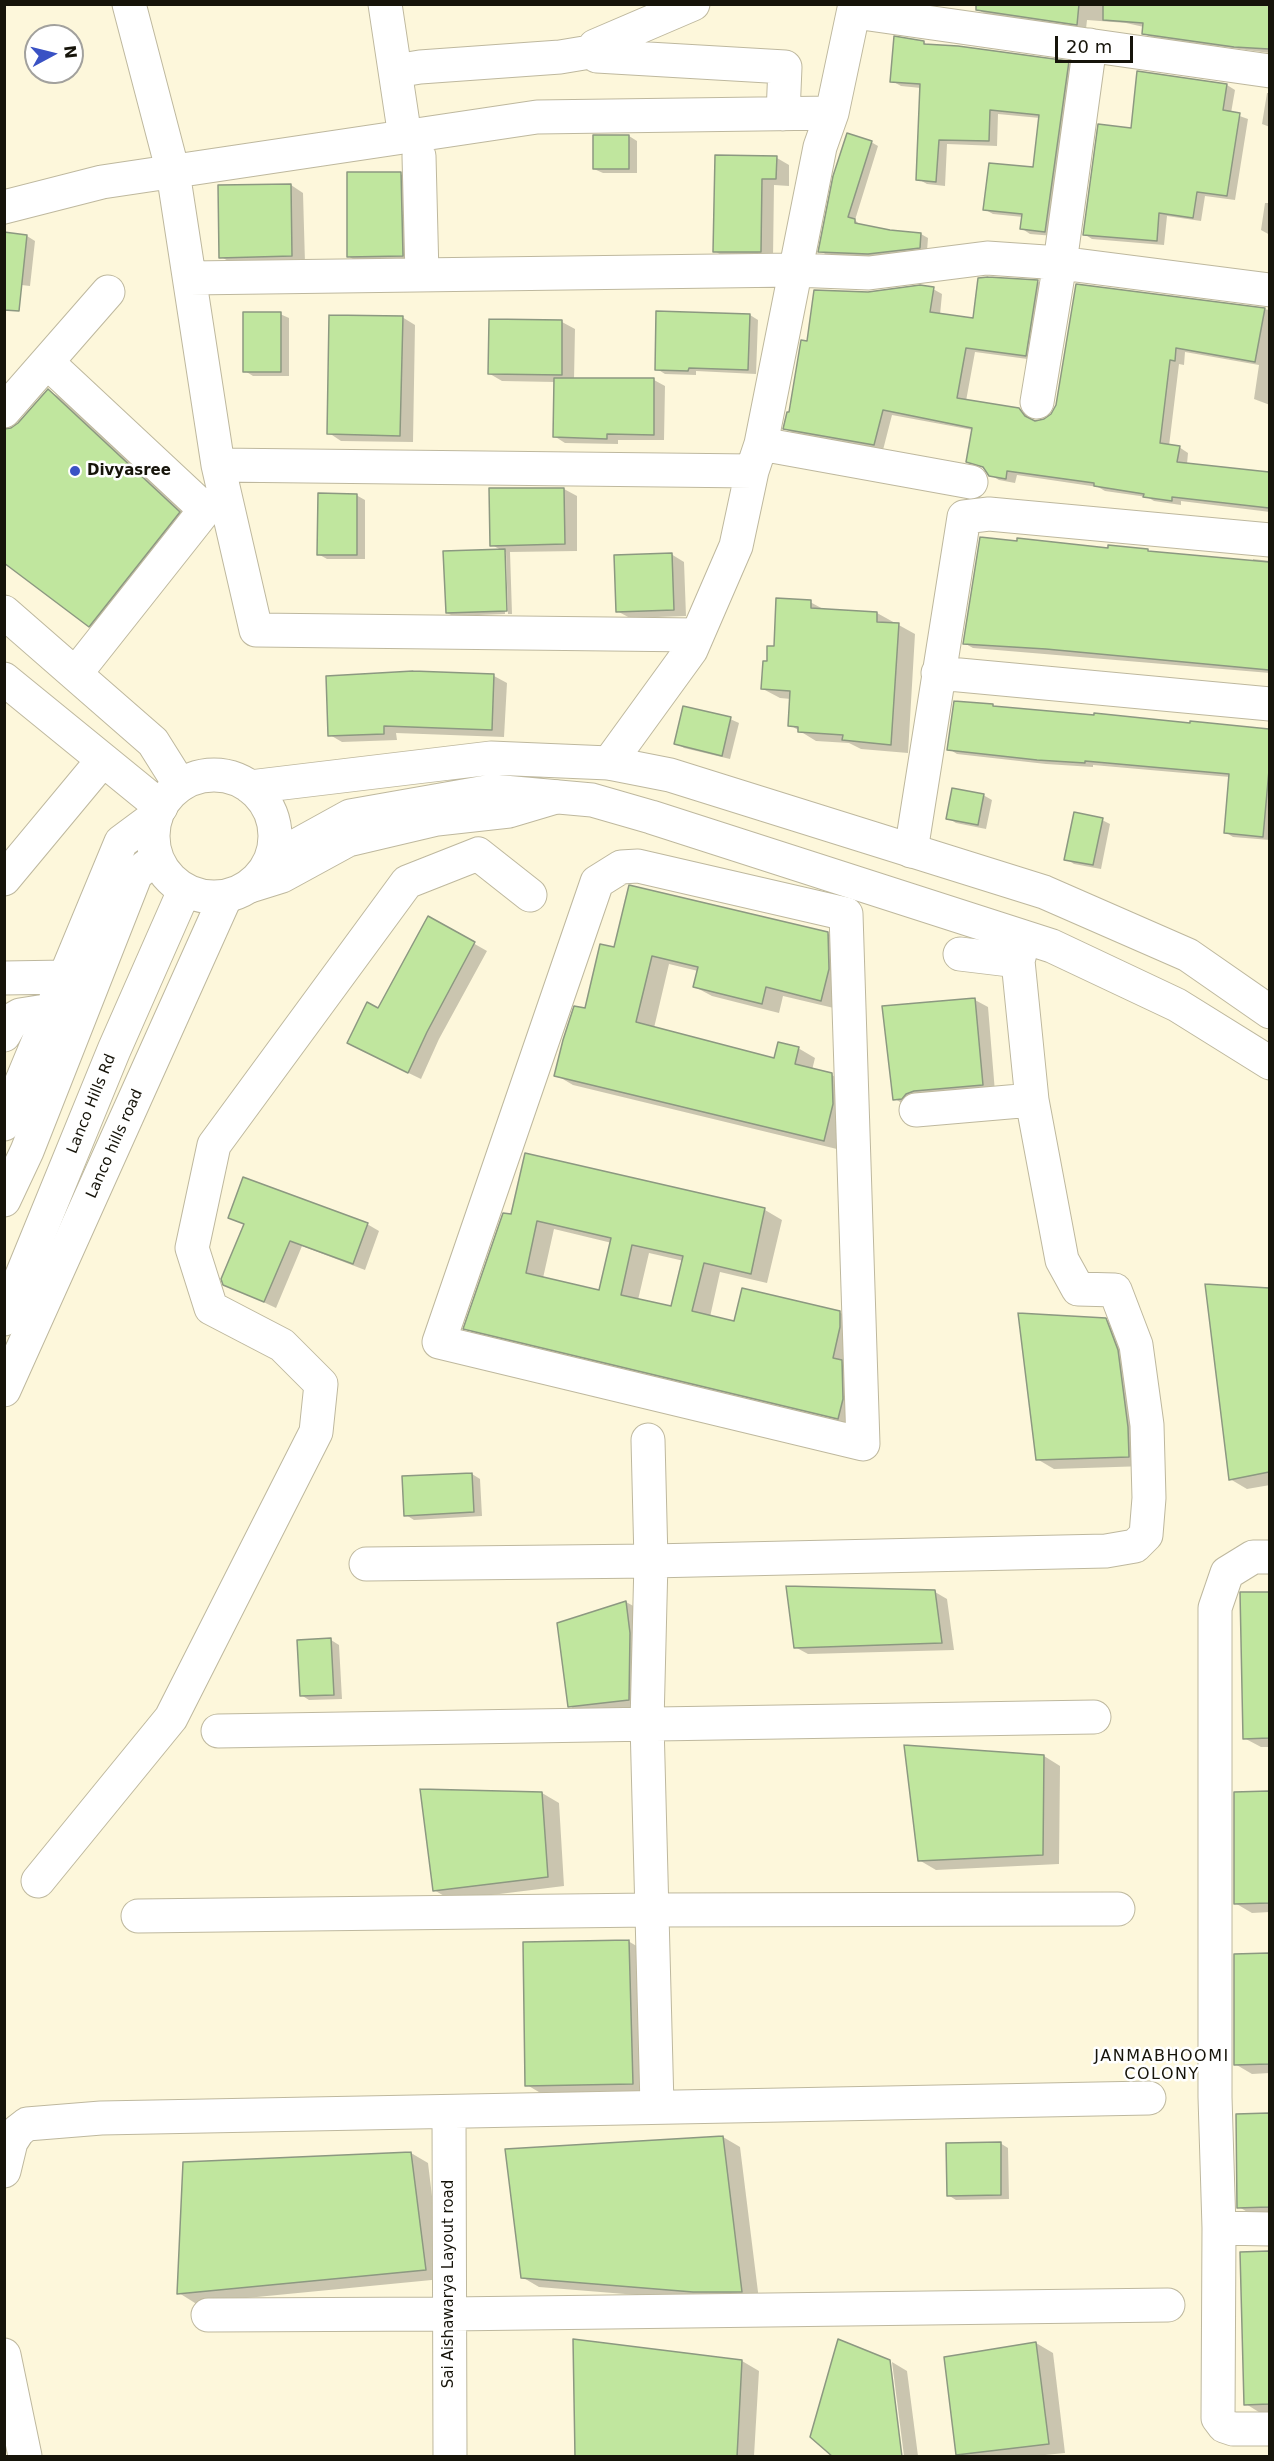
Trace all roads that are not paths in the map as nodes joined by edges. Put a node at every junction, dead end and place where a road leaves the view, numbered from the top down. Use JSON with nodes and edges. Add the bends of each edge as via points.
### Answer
{"nodes":[{"id":1,"x":129,"y":4,"type":"edge"},
{"id":2,"x":385,"y":4,"type":"edge"},
{"id":3,"x":693,"y":4,"type":"edge"},
{"id":4,"x":855,"y":8,"type":"edge"},
{"id":5,"x":1090,"y":45,"type":"junction"},
{"id":6,"x":596,"y":51,"type":"junction"},
{"id":7,"x":396,"y":71,"type":"junction"},
{"id":8,"x":1269,"y":71,"type":"edge"},
{"id":9,"x":832,"y":113,"type":"junction"},
{"id":10,"x":783,"y":114,"type":"junction"},
{"id":11,"x":412,"y":146,"type":"junction"},
{"id":12,"x":173,"y":172,"type":"junction"},
{"id":13,"x":4,"y":207,"type":"edge"},
{"id":14,"x":1060,"y":262,"type":"junction"},
{"id":15,"x":794,"y":270,"type":"junction"},
{"id":16,"x":422,"y":275,"type":"junction"},
{"id":17,"x":190,"y":278,"type":"junction"},
{"id":18,"x":1269,"y":290,"type":"edge"},
{"id":19,"x":108,"y":292,"type":"dead end"},
{"id":20,"x":47,"y":362,"type":"junction"},
{"id":21,"x":1037,"y":402,"type":"dead end"},
{"id":22,"x":4,"y":411,"type":"edge"},
{"id":23,"x":756,"y":458,"type":"junction"},
{"id":24,"x":218,"y":465,"type":"junction"},
{"id":25,"x":971,"y":482,"type":"dead end"},
{"id":26,"x":1269,"y":540,"type":"edge"},
{"id":27,"x":4,"y":612,"type":"edge"},
{"id":28,"x":697,"y":635,"type":"junction"},
{"id":29,"x":76,"y":673,"type":"junction"},
{"id":30,"x":938,"y":673,"type":"junction"},
{"id":31,"x":4,"y":680,"type":"edge"},
{"id":32,"x":1269,"y":704,"type":"edge"},
{"id":33,"x":102,"y":761,"type":"junction"},
{"id":34,"x":609,"y":763,"type":"junction"},
{"id":35,"x":250,"y":787,"type":"junction"},
{"id":36,"x":556,"y":797,"type":"junction"},
{"id":37,"x":166,"y":803,"type":"junction"},
{"id":38,"x":502,"y":812,"type":"junction"},
{"id":39,"x":748,"y":848,"type":"junction"},
{"id":40,"x":911,"y":850,"type":"junction"},
{"id":41,"x":478,"y":854,"type":"junction"},
{"id":42,"x":157,"y":858,"type":"junction"},
{"id":43,"x":272,"y":859,"type":"junction"},
{"id":44,"x":4,"y":879,"type":"edge"},
{"id":45,"x":722,"y":885,"type":"junction"},
{"id":46,"x":184,"y":891,"type":"junction"},
{"id":47,"x":237,"y":892,"type":"junction"},
{"id":48,"x":753,"y":893,"type":"junction"},
{"id":49,"x":530,"y":895,"type":"dead end"},
{"id":50,"x":1021,"y":950,"type":"junction"},
{"id":51,"x":960,"y":954,"type":"dead end"},
{"id":52,"x":66,"y":977,"type":"junction"},
{"id":53,"x":4,"y":978,"type":"edge"},
{"id":54,"x":52,"y":1010,"type":"junction"},
{"id":55,"x":1269,"y":1012,"type":"edge"},
{"id":56,"x":4,"y":1035,"type":"edge"},
{"id":57,"x":1269,"y":1063,"type":"edge"},
{"id":58,"x":1032,"y":1100,"type":"junction"},
{"id":59,"x":916,"y":1110,"type":"dead end"},
{"id":60,"x":4,"y":1124,"type":"edge"},
{"id":61,"x":16,"y":1148,"type":"edge"},
{"id":62,"x":4,"y":1200,"type":"edge"},
{"id":63,"x":4,"y":1319,"type":"edge"},
{"id":64,"x":4,"y":1390,"type":"edge"},
{"id":65,"x":648,"y":1440,"type":"dead end"},
{"id":66,"x":1269,"y":1557,"type":"edge"},
{"id":67,"x":651,"y":1561,"type":"junction"},
{"id":68,"x":366,"y":1564,"type":"dead end"},
{"id":69,"x":1094,"y":1717,"type":"dead end"},
{"id":70,"x":647,"y":1723,"type":"junction"},
{"id":71,"x":218,"y":1731,"type":"dead end"},
{"id":72,"x":39,"y":1881,"type":"dead end"},
{"id":73,"x":1118,"y":1909,"type":"dead end"},
{"id":74,"x":650,"y":1910,"type":"junction"},
{"id":75,"x":138,"y":1916,"type":"dead end"},
{"id":76,"x":1149,"y":2098,"type":"dead end"},
{"id":77,"x":657,"y":2106,"type":"junction"},
{"id":78,"x":449,"y":2112,"type":"junction"},
{"id":79,"x":4,"y":2171,"type":"edge"},
{"id":80,"x":1219,"y":2228,"type":"junction"},
{"id":81,"x":1269,"y":2229,"type":"edge"},
{"id":82,"x":1168,"y":2305,"type":"dead end"},
{"id":83,"x":449,"y":2314,"type":"junction"},
{"id":84,"x":208,"y":2315,"type":"dead end"},
{"id":85,"x":4,"y":2355,"type":"edge"},
{"id":86,"x":1269,"y":2429,"type":"edge"},
{"id":87,"x":25,"y":2457,"type":"edge"},
{"id":88,"x":450,"y":2457,"type":"edge"}],
"edges":[{"from":1,"to":12,"type":"street"},
{"from":2,"to":7,"type":"street"},
{"from":3,"to":6,"type":"street","via":[[595,46]]},
{"from":4,"to":5,"type":"street"},
{"from":4,"to":9,"type":"street"},
{"from":5,"to":8,"type":"street"},
{"from":5,"to":14,"type":"street"},
{"from":6,"to":7,"type":"street"},
{"from":6,"to":10,"type":"street","via":[[597,56],[785,67]]},
{"from":7,"to":11,"type":"street"},
{"from":9,"to":10,"type":"street"},
{"from":9,"to":15,"type":"street","via":[[820,147]]},
{"from":10,"to":11,"type":"street","via":[[537,117]]},
{"from":11,"to":12,"type":"street"},
{"from":11,"to":16,"type":"street"},
{"from":12,"to":13,"type":"street","via":[[102,182]]},
{"from":12,"to":17,"type":"street"},
{"from":14,"to":15,"type":"street","via":[[987,258],[869,273]]},
{"from":14,"to":18,"type":"street"},
{"from":14,"to":21,"type":"street"},
{"from":15,"to":16,"type":"street"},
{"from":15,"to":23,"type":"street"},
{"from":16,"to":17,"type":"street"},
{"from":17,"to":24,"type":"street"},
{"from":19,"to":20,"type":"street"},
{"from":20,"to":22,"type":"street"},
{"from":20,"to":29,"type":"street","via":[[197,502],[201,515]]},
{"from":23,"to":24,"type":"street"},
{"from":23,"to":25,"type":"street"},
{"from":23,"to":28,"type":"street","via":[[736,546]]},
{"from":24,"to":28,"type":"street","via":[[256,630]]},
{"from":26,"to":30,"type":"street","via":[[989,514],[964,517]]},
{"from":27,"to":29,"type":"street"},
{"from":28,"to":34,"type":"street","via":[[691,650]]},
{"from":29,"to":37,"type":"street","via":[[153,742]]},
{"from":30,"to":32,"type":"street"},
{"from":30,"to":40,"type":"street"},
{"from":31,"to":33,"type":"street"},
{"from":33,"to":37,"type":"street"},
{"from":33,"to":44,"type":"street"},
{"from":34,"to":35,"type":"street","via":[[491,758]]},
{"from":34,"to":40,"type":"street","via":[[669,775]]},
{"from":35,"to":37,"type":"street","via":[[234,778],[197,777]]},
{"from":35,"to":43,"type":"street","via":[[264,800],[273,817],[276,838]]},
{"from":36,"to":38,"type":"street"},
{"from":36,"to":39,"type":"street","via":[[592,800]]},
{"from":36,"to":43,"type":"street","via":[[492,791],[350,816]]},
{"from":37,"to":42,"type":"street","via":[[153,837]]},
{"from":37,"to":52,"type":"street","via":[[121,842]]},
{"from":38,"to":41,"type":"street"},
{"from":38,"to":47,"type":"street","via":[[437,819],[348,840],[282,876]]},
{"from":39,"to":45,"type":"street"},
{"from":39,"to":48,"type":"street"},
{"from":39,"to":50,"type":"street"},
{"from":40,"to":55,"type":"street","via":[[1044,892],[1188,955]]},
{"from":41,"to":49,"type":"street"},
{"from":41,"to":72,"type":"street","via":[[407,882],[214,1145],[192,1248],[211,1308],[282,1345],[321,1384],[316,1432],[171,1718]]},
{"from":42,"to":46,"type":"street","via":[[167,877]]},
{"from":42,"to":61,"type":"street","via":[[136,874]]},
{"from":43,"to":47,"type":"street","via":[[261,877]]},
{"from":45,"to":48,"type":"street"},
{"from":45,"to":48,"type":"street","via":[[638,866],[621,867],[597,882],[439,1342],[863,1444],[846,914]]},
{"from":46,"to":47,"type":"street","via":[[204,897]]},
{"from":46,"to":63,"type":"street","name":"Lanco Hills Rd","via":[[118,1040]]},
{"from":47,"to":64,"type":"street","name":"Lanco hills road"},
{"from":50,"to":51,"type":"street"},
{"from":50,"to":57,"type":"street","via":[[1052,946],[1177,1005]]},
{"from":50,"to":58,"type":"street"},
{"from":52,"to":53,"type":"street"},
{"from":52,"to":54,"type":"street"},
{"from":54,"to":56,"type":"street","via":[[20,1015]]},
{"from":54,"to":60,"type":"street"},
{"from":58,"to":59,"type":"street"},
{"from":58,"to":67,"type":"street","via":[[1062,1260],[1078,1289],[1115,1290],[1136,1345],[1147,1425],[1146,1535],[1136,1546],[1106,1551]]},
{"from":61,"to":62,"type":"street"},
{"from":65,"to":67,"type":"street"},
{"from":66,"to":80,"type":"street","via":[[1253,1557],[1227,1573],[1215,1608],[1215,2097]]},
{"from":67,"to":68,"type":"street"},
{"from":67,"to":70,"type":"street"},
{"from":69,"to":70,"type":"street"},
{"from":70,"to":71,"type":"street"},
{"from":70,"to":74,"type":"street"},
{"from":73,"to":74,"type":"street"},
{"from":74,"to":75,"type":"street"},
{"from":74,"to":77,"type":"street"},
{"from":76,"to":77,"type":"street"},
{"from":77,"to":78,"type":"street"},
{"from":78,"to":79,"type":"street","via":[[101,2118],[27,2124],[11,2142]]},
{"from":78,"to":83,"type":"street","name":"Sai Aishawarya Layout road"},
{"from":80,"to":81,"type":"street"},
{"from":80,"to":86,"type":"street","via":[[1218,2418],[1233,2429]]},
{"from":82,"to":83,"type":"street"},
{"from":83,"to":84,"type":"street"},
{"from":83,"to":88,"type":"street","name":"Sai Aishawarya Layout road"},
{"from":85,"to":87,"type":"street"}]}
